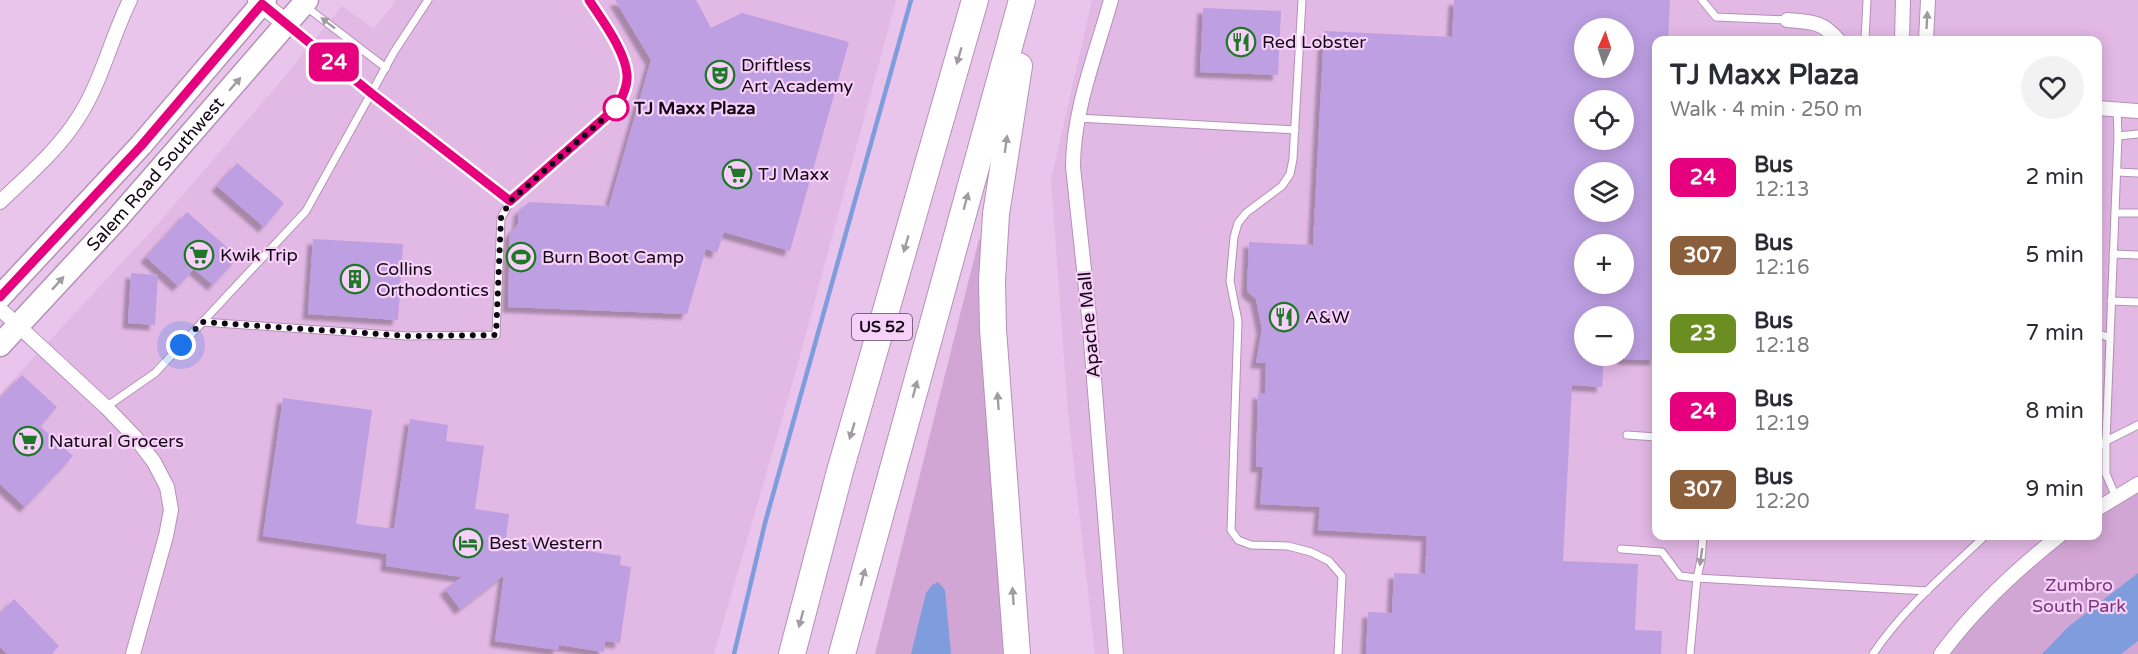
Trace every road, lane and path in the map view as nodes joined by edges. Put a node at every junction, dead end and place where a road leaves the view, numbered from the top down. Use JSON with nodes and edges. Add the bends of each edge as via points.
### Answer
{"nodes":[{"id":1,"x":130,"y":0,"type":"edge"},
{"id":2,"x":428,"y":0,"type":"edge"},
{"id":3,"x":589,"y":0,"type":"edge"},
{"id":4,"x":975,"y":0,"type":"edge"},
{"id":5,"x":1022,"y":0,"type":"edge"},
{"id":6,"x":1030,"y":0,"type":"edge"},
{"id":7,"x":1111,"y":0,"type":"edge"},
{"id":8,"x":1302,"y":0,"type":"edge"},
{"id":9,"x":1702,"y":0,"type":"edge"},
{"id":10,"x":1867,"y":0,"type":"edge"},
{"id":11,"x":1904,"y":0,"type":"edge"},
{"id":12,"x":1928,"y":0,"type":"edge"},
{"id":13,"x":261,"y":1,"type":"edge"},
{"id":14,"x":303,"y":1,"type":"edge"},
{"id":15,"x":1787,"y":20,"type":"joint"},
{"id":16,"x":287,"y":24,"type":"junction"},
{"id":17,"x":1835,"y":36,"type":"edge"},
{"id":18,"x":1865,"y":36,"type":"edge"},
{"id":19,"x":1902,"y":36,"type":"edge"},
{"id":20,"x":1926,"y":36,"type":"edge"},
{"id":21,"x":386,"y":68,"type":"junction"},
{"id":22,"x":371,"y":93,"type":"junction"},
{"id":23,"x":2102,"y":108,"type":"edge"},
{"id":24,"x":2117,"y":110,"type":"junction"},
{"id":25,"x":2138,"y":111,"type":"edge"},
{"id":26,"x":1078,"y":118,"type":"junction"},
{"id":27,"x":1295,"y":130,"type":"junction"},
{"id":28,"x":2138,"y":134,"type":"edge"},
{"id":29,"x":2118,"y":136,"type":"junction"},
{"id":30,"x":2117,"y":172,"type":"junction"},
{"id":31,"x":2138,"y":173,"type":"edge"},
{"id":32,"x":510,"y":201,"type":"junction"},
{"id":33,"x":0,"y":202,"type":"edge"},
{"id":34,"x":2115,"y":213,"type":"junction"},
{"id":35,"x":2138,"y":213,"type":"edge"},
{"id":36,"x":2113,"y":254,"type":"junction"},
{"id":37,"x":2138,"y":255,"type":"edge"},
{"id":38,"x":0,"y":297,"type":"edge"},
{"id":39,"x":2111,"y":301,"type":"junction"},
{"id":40,"x":2138,"y":302,"type":"edge"},
{"id":41,"x":0,"y":309,"type":"edge"},
{"id":42,"x":202,"y":322,"type":"junction"},
{"id":43,"x":19,"y":326,"type":"junction"},
{"id":44,"x":2102,"y":335,"type":"edge"},
{"id":45,"x":2110,"y":338,"type":"junction"},
{"id":46,"x":0,"y":345,"type":"edge"},
{"id":47,"x":106,"y":407,"type":"junction"},
{"id":48,"x":2138,"y":425,"type":"edge"},
{"id":49,"x":1627,"y":435,"type":"dead end"},
{"id":50,"x":1652,"y":437,"type":"edge"},
{"id":51,"x":2106,"y":441,"type":"junction"},
{"id":52,"x":2102,"y":444,"type":"edge"},
{"id":53,"x":2138,"y":483,"type":"edge"},
{"id":54,"x":2116,"y":497,"type":"junction"},
{"id":55,"x":2102,"y":506,"type":"edge"},
{"id":56,"x":1703,"y":540,"type":"edge"},
{"id":57,"x":1981,"y":540,"type":"edge"},
{"id":58,"x":2054,"y":540,"type":"edge"},
{"id":59,"x":1621,"y":549,"type":"dead end"},
{"id":60,"x":1697,"y":578,"type":"junction"},
{"id":61,"x":1927,"y":591,"type":"junction"},
{"id":62,"x":133,"y":654,"type":"edge"},
{"id":63,"x":792,"y":654,"type":"edge"},
{"id":64,"x":842,"y":654,"type":"edge"},
{"id":65,"x":1017,"y":654,"type":"edge"},
{"id":66,"x":1116,"y":654,"type":"edge"},
{"id":67,"x":1338,"y":654,"type":"edge"},
{"id":68,"x":1690,"y":654,"type":"edge"},
{"id":69,"x":1873,"y":654,"type":"edge"},
{"id":70,"x":1941,"y":654,"type":"edge"}],
"edges":[{"from":1,"to":33,"type":"street","via":[[78,119]]},
{"from":2,"to":21,"type":"lane"},
{"from":3,"to":32,"type":"lane","via":[[625,61],[624,92],[618,106]]},
{"from":4,"to":63,"type":"highway","number":"US 52","one_way":true,"via":[[840,471]]},
{"from":64,"to":5,"type":"highway","number":"US 52","one_way":true},
{"from":65,"to":6,"type":"highway","one_way":true,"via":[[992,281],[996,213]]},
{"from":7,"to":26,"type":"street","name":"Apache Mall"},
{"from":8,"to":27,"type":"lane"},
{"from":9,"to":15,"type":"lane","via":[[1716,16]]},
{"from":10,"to":18,"type":"lane"},
{"from":11,"to":19,"type":"street"},
{"from":20,"to":12,"type":"street","one_way":true},
{"from":13,"to":16,"type":"street"},
{"from":13,"to":38,"type":"main road","name":"Salem Road Southwest","via":[[141,146]]},
{"from":14,"to":16,"type":"main road","name":"Salem Road Southwest"},
{"from":21,"to":14,"type":"lane","one_way":true},
{"from":15,"to":17,"type":"street","via":[[1813,22],[1829,28]]},
{"from":16,"to":22,"type":"lane"},
{"from":43,"to":16,"type":"main road","name":"Salem Road Southwest","one_way":true},
{"from":21,"to":22,"type":"lane"},
{"from":22,"to":32,"type":"lane"},
{"from":22,"to":42,"type":"lane","via":[[306,211]]},
{"from":23,"to":24,"type":"street"},
{"from":24,"to":25,"type":"street"},
{"from":24,"to":29,"type":"lane"},
{"from":26,"to":27,"type":"lane"},
{"from":26,"to":66,"type":"street","name":"Apache Mall","via":[[1073,166]]},
{"from":27,"to":67,"type":"lane","via":[[1290,174],[1282,186],[1246,213],[1234,237],[1230,281],[1238,321],[1231,530],[1238,540],[1251,545],[1288,546],[1311,552],[1329,561],[1342,576]]},
{"from":28,"to":29,"type":"lane"},
{"from":29,"to":30,"type":"lane"},
{"from":30,"to":31,"type":"lane"},
{"from":30,"to":34,"type":"lane"},
{"from":32,"to":42,"type":"lane","via":[[501,218],[496,335],[408,336]]},
{"from":34,"to":35,"type":"lane"},
{"from":34,"to":36,"type":"lane"},
{"from":36,"to":37,"type":"lane"},
{"from":36,"to":39,"type":"lane"},
{"from":39,"to":40,"type":"lane"},
{"from":39,"to":45,"type":"lane"},
{"from":41,"to":43,"type":"street"},
{"from":42,"to":47,"type":"lane","via":[[155,373]]},
{"from":43,"to":46,"type":"main road","name":"Salem Road Southwest"},
{"from":43,"to":47,"type":"street"},
{"from":44,"to":45,"type":"lane"},
{"from":45,"to":51,"type":"lane"},
{"from":47,"to":62,"type":"street","via":[[154,462],[167,487],[171,510]]},
{"from":48,"to":51,"type":"lane"},
{"from":49,"to":50,"type":"lane"},
{"from":51,"to":52,"type":"lane"},
{"from":51,"to":54,"type":"lane","via":[[2106,474]]},
{"from":53,"to":54,"type":"street"},
{"from":54,"to":55,"type":"street"},
{"from":56,"to":60,"type":"lane","one_way":true},
{"from":57,"to":61,"type":"lane"},
{"from":58,"to":70,"type":"street","via":[[1975,612]]},
{"from":59,"to":60,"type":"lane","via":[[1662,552],[1680,576]]},
{"from":60,"to":61,"type":"lane"},
{"from":60,"to":68,"type":"lane"},
{"from":61,"to":69,"type":"lane"}]}
